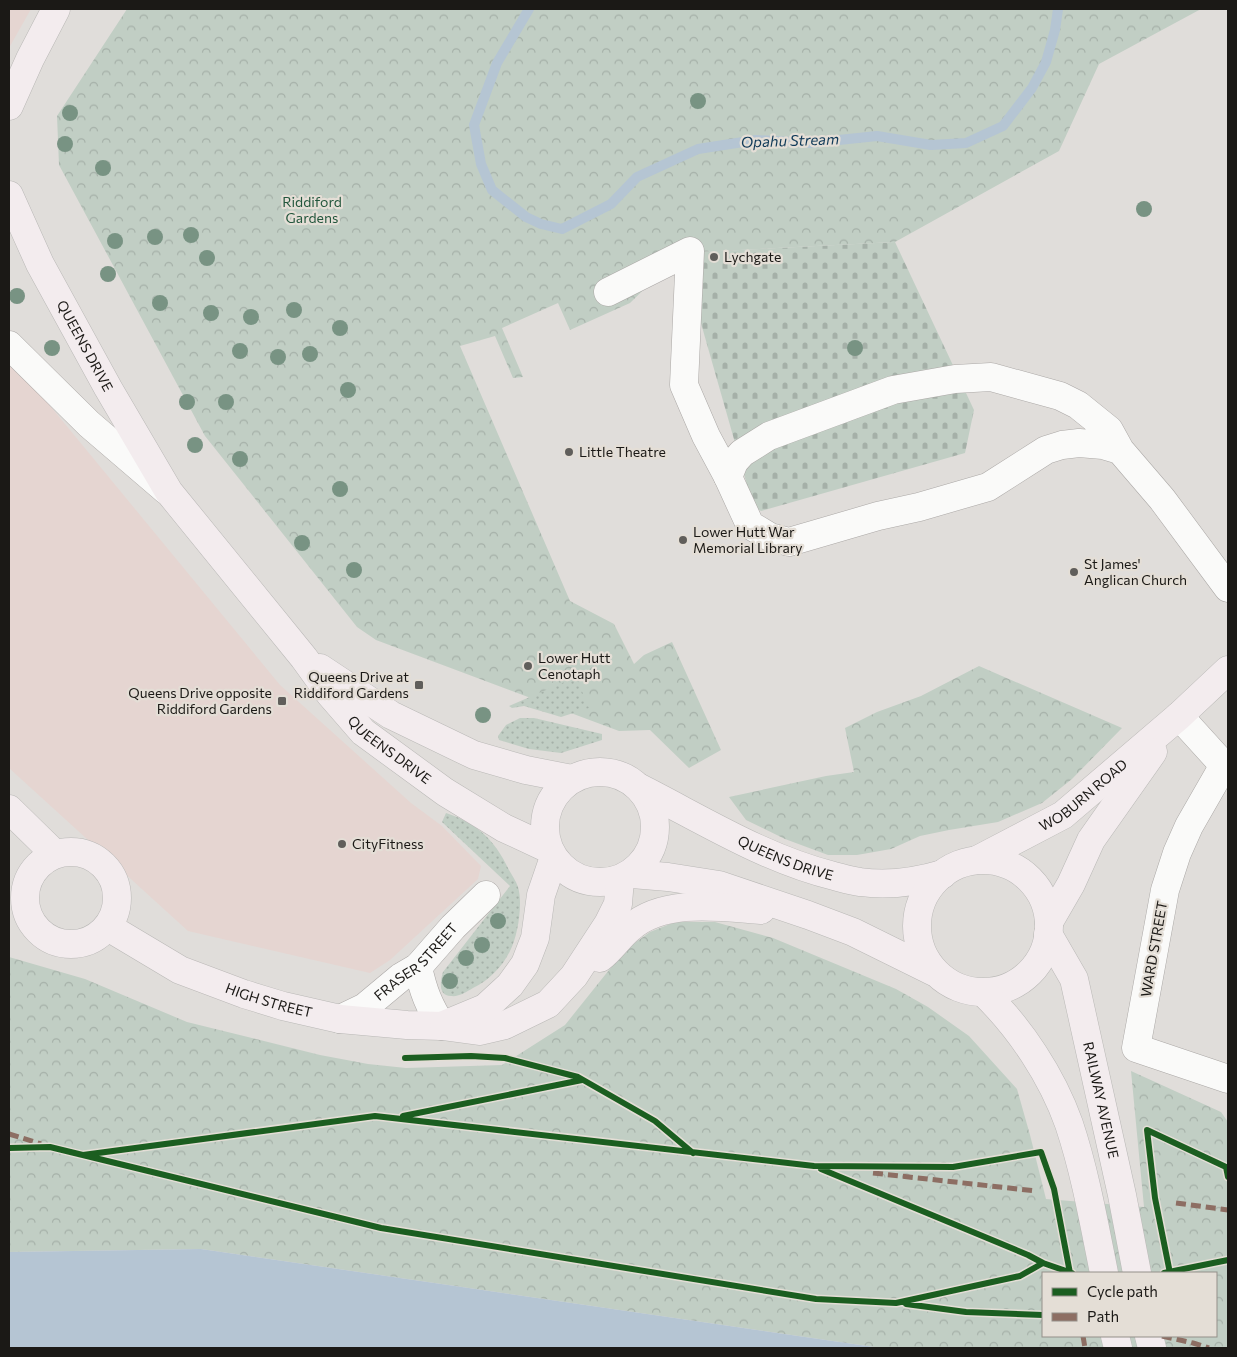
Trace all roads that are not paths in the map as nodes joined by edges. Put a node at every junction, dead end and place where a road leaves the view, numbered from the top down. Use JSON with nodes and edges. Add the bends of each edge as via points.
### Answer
{"nodes":[{"id":1,"x":56,"y":9,"type":"edge"},
{"id":2,"x":9,"y":106,"type":"edge"},
{"id":3,"x":9,"y":195,"type":"edge"},
{"id":4,"x":608,"y":292,"type":"dead end"},
{"id":5,"x":9,"y":345,"type":"edge"},
{"id":6,"x":1120,"y":450,"type":"junction"},
{"id":7,"x":728,"y":477,"type":"junction"},
{"id":8,"x":169,"y":492,"type":"junction"},
{"id":9,"x":1228,"y":588,"type":"edge"},
{"id":10,"x":304,"y":658,"type":"junction"},
{"id":11,"x":1228,"y":670,"type":"edge"},
{"id":12,"x":1179,"y":716,"type":"junction"},
{"id":13,"x":1226,"y":767,"type":"edge"},
{"id":14,"x":572,"y":779,"type":"junction"},
{"id":15,"x":640,"y":788,"type":"junction"},
{"id":16,"x":9,"y":809,"type":"edge"},
{"id":17,"x":54,"y":854,"type":"junction"},
{"id":18,"x":550,"y":854,"type":"junction"},
{"id":19,"x":977,"y":860,"type":"junction"},
{"id":20,"x":943,"y":874,"type":"junction"},
{"id":21,"x":626,"y":876,"type":"junction"},
{"id":22,"x":486,"y":895,"type":"dead end"},
{"id":23,"x":808,"y":915,"type":"junction"},
{"id":24,"x":18,"y":918,"type":"edge"},
{"id":25,"x":108,"y":927,"type":"junction"},
{"id":26,"x":1048,"y":928,"type":"junction"},
{"id":27,"x":418,"y":967,"type":"junction"},
{"id":28,"x":934,"y":972,"type":"junction"},
{"id":29,"x":574,"y":976,"type":"junction"},
{"id":30,"x":984,"y":993,"type":"junction"},
{"id":31,"x":340,"y":1019,"type":"junction"},
{"id":32,"x":442,"y":1026,"type":"junction"},
{"id":33,"x":1228,"y":1079,"type":"edge"},
{"id":34,"x":1104,"y":1272,"type":"edge"},
{"id":35,"x":1137,"y":1272,"type":"edge"}],
"edges":[{"from":1,"to":2,"type":"main road"},
{"from":3,"to":8,"type":"main road","name":"QUEENS DRIVE","via":[[40,264]]},
{"from":4,"to":7,"type":"street","via":[[690,252],[684,384]]},
{"from":5,"to":8,"type":"street","name":"QUEENS DRIVE","via":[[89,424]]},
{"from":6,"to":7,"type":"street","via":[[1109,430],[1078,405],[1060,396],[991,377],[955,379],[893,390],[769,436],[742,453]]},
{"from":6,"to":7,"type":"street","via":[[1103,445],[1062,445],[1046,450],[988,487],[789,542],[770,537],[750,525]]},
{"from":6,"to":9,"type":"street","via":[[1162,499]]},
{"from":8,"to":10,"type":"main road","name":"QUEENS DRIVE"},
{"from":10,"to":14,"type":"main road","name":"QUEENS DRIVE","via":[[391,715],[474,755]]},
{"from":10,"to":18,"type":"main road","name":"QUEENS DRIVE","via":[[363,732],[445,792]]},
{"from":11,"to":12,"type":"main road","name":"WOBURN ROAD"},
{"from":12,"to":13,"type":"street"},
{"from":12,"to":19,"type":"main road","name":"WOBURN ROAD","via":[[1063,815]]},
{"from":12,"to":26,"type":"main road","name":"WOBURN ROAD","via":[[1091,840]]},
{"from":13,"to":33,"type":"street","name":"WARD STREET","via":[[1189,826],[1165,890],[1136,1048]]},
{"from":14,"to":15,"type":"main road","via":[[591,772],[611,773],[629,779]]},
{"from":14,"to":18,"type":"main road","via":[[558,789],[545,820],[544,836]]},
{"from":15,"to":20,"type":"main road","name":"QUEENS DRIVE","via":[[741,840],[812,870],[859,882],[890,884]]},
{"from":15,"to":21,"type":"main road","via":[[651,804],[655,821],[654,842],[643,860]]},
{"from":16,"to":17,"type":"main road"},
{"from":17,"to":24,"type":"main road","via":[[42,861],[30,877]]},
{"from":17,"to":25,"type":"main road","via":[[84,853],[104,865],[116,884],[117,906]]},
{"from":18,"to":21,"type":"main road","via":[[566,872],[578,879],[611,882]]},
{"from":18,"to":32,"type":"main road","name":"HIGH STREET","via":[[535,938],[525,964],[510,985],[485,1008]]},
{"from":19,"to":20,"type":"main road","via":[[965,862]]},
{"from":19,"to":26,"type":"main road","via":[[999,862],[1020,872],[1031,882],[1046,907]]},
{"from":20,"to":28,"type":"main road","via":[[926,892],[919,908],[917,925],[918,942]]},
{"from":21,"to":23,"type":"main road","via":[[668,877],[719,885]]},
{"from":21,"to":29,"type":"main road","name":"HIGH STREET","via":[[608,924]]},
{"from":22,"to":27,"type":"street","name":"FRASER STREET"},
{"from":23,"to":28,"type":"main road","via":[[853,932]]},
{"from":23,"to":29,"type":"main road","via":[[701,905],[664,911],[630,927],[604,956]]},
{"from":24,"to":25,"type":"main road","via":[[53,941],[69,945],[91,940]]},
{"from":25,"to":31,"type":"main road","name":"HIGH STREET","via":[[180,970],[275,1003]]},
{"from":26,"to":30,"type":"main road","via":[[1044,950],[1027,976],[999,991]]},
{"from":26,"to":35,"type":"main road","name":"RAILWAY AVENUE","via":[[1074,979]]},
{"from":27,"to":31,"type":"street","name":"FRASER STREET","via":[[365,1008]]},
{"from":27,"to":32,"type":"street","via":[[423,990]]},
{"from":28,"to":30,"type":"main road","via":[[954,986]]},
{"from":29,"to":32,"type":"main road","name":"HIGH STREET","via":[[548,1004],[505,1025],[479,1031]]},
{"from":30,"to":34,"type":"main road","via":[[1009,1020],[1052,1085],[1068,1123],[1088,1192]]},
{"from":31,"to":32,"type":"main road","name":"HIGH STREET"}]}
